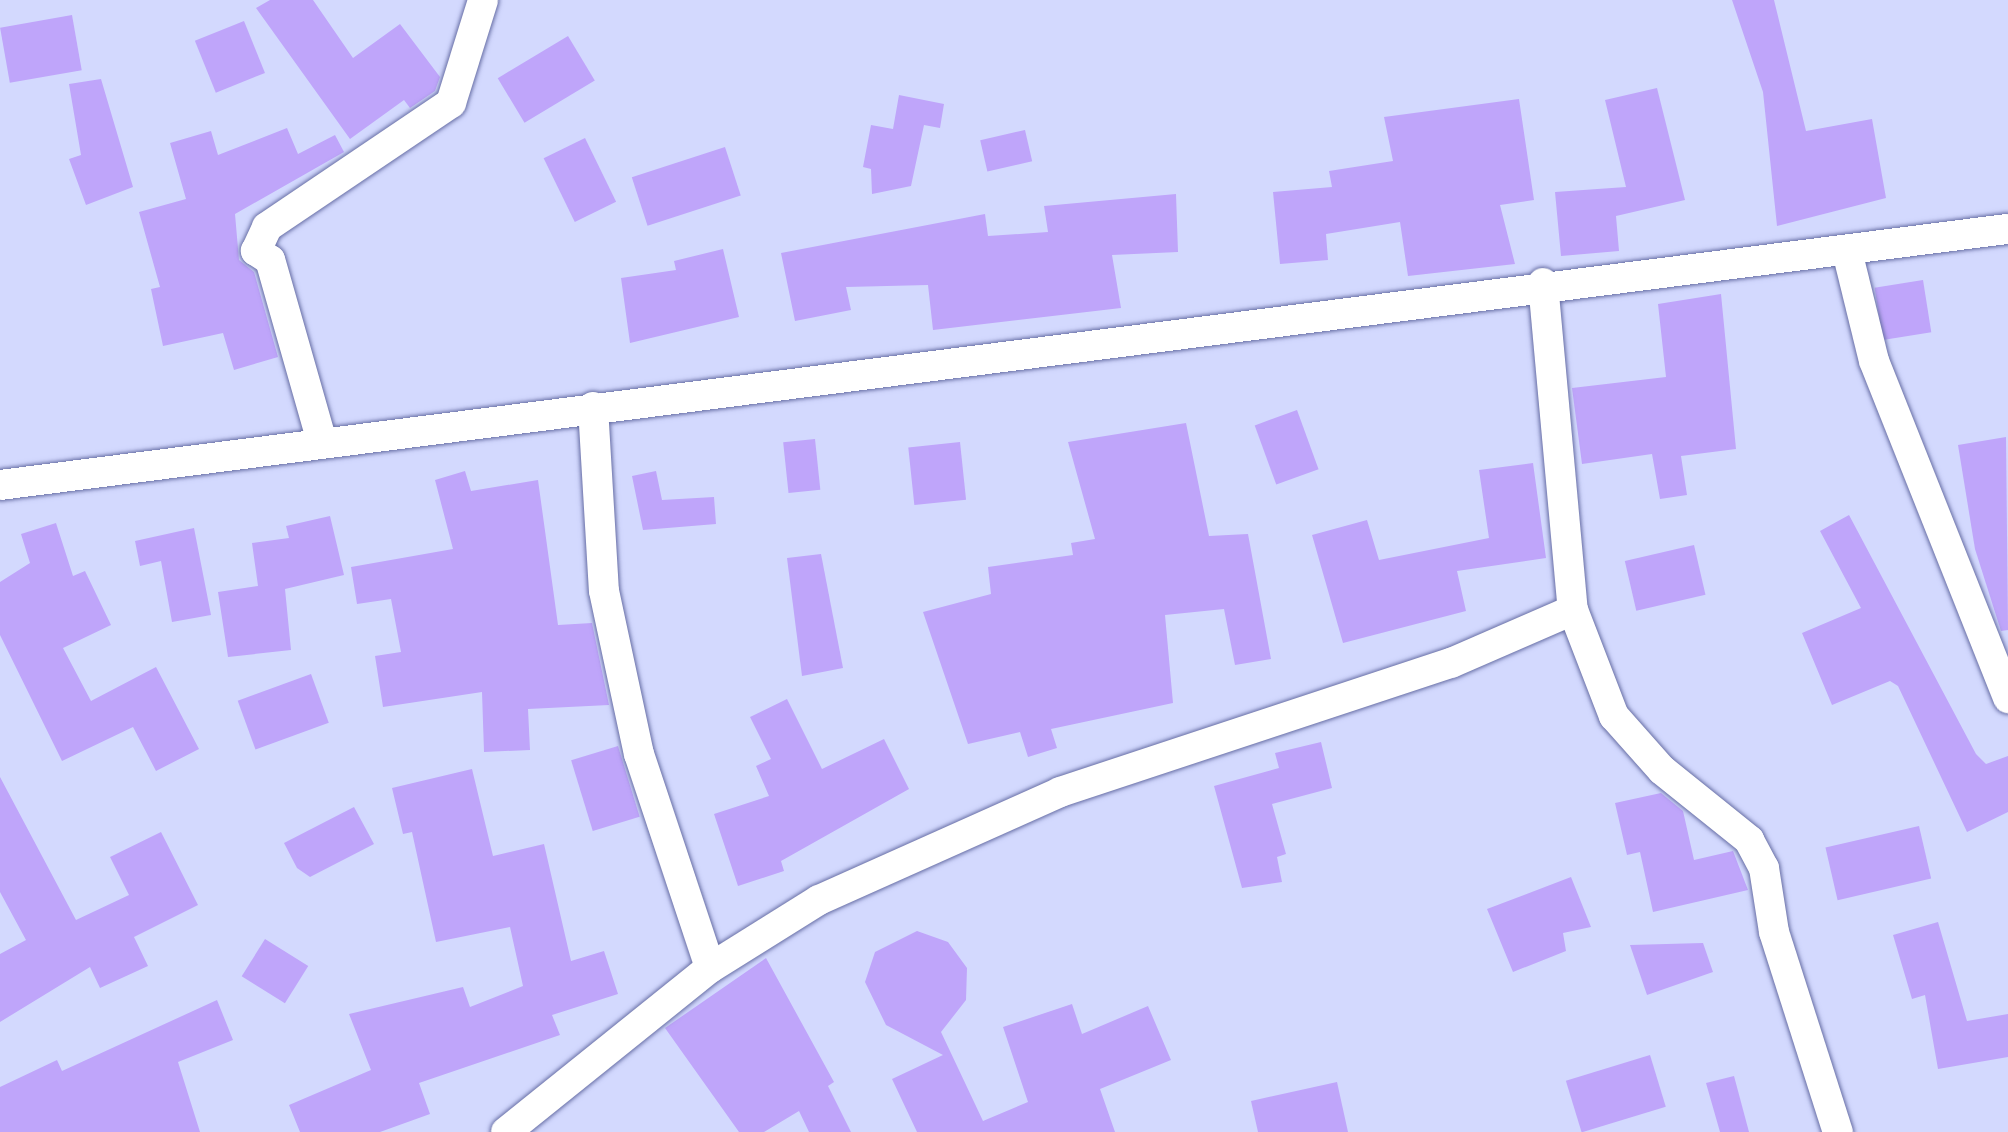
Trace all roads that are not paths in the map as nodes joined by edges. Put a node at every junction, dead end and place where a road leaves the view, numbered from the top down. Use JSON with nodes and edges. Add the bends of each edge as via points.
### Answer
{"nodes":[{"id":1,"x":484,"y":0,"type":"edge"},
{"id":2,"x":2008,"y":229,"type":"edge"},
{"id":3,"x":1847,"y":251,"type":"junction"},
{"id":4,"x":1543,"y":284,"type":"junction"},
{"id":5,"x":593,"y":407,"type":"junction"},
{"id":6,"x":322,"y":442,"type":"junction"},
{"id":7,"x":0,"y":485,"type":"edge"},
{"id":8,"x":1573,"y":610,"type":"junction"},
{"id":9,"x":2008,"y":698,"type":"edge"},
{"id":10,"x":710,"y":968,"type":"junction"},
{"id":11,"x":506,"y":1132,"type":"edge"},
{"id":12,"x":1838,"y":1132,"type":"edge"}],
"edges":[{"from":1,"to":6,"type":"street","via":[[450,103],[267,227],[256,251],[270,260]]},
{"from":2,"to":3,"type":"street"},
{"from":3,"to":4,"type":"street"},
{"from":3,"to":9,"type":"street","via":[[1874,361],[1943,515]]},
{"from":4,"to":5,"type":"street"},
{"from":4,"to":8,"type":"street"},
{"from":5,"to":6,"type":"street"},
{"from":5,"to":10,"type":"street","via":[[604,590],[639,754]]},
{"from":6,"to":7,"type":"street"},
{"from":8,"to":10,"type":"street","via":[[1450,662],[1247,723],[943,839],[819,900]]},
{"from":8,"to":12,"type":"street","via":[[1614,716],[1662,770],[1749,840],[1764,868],[1774,932]]},
{"from":10,"to":11,"type":"street"}]}
